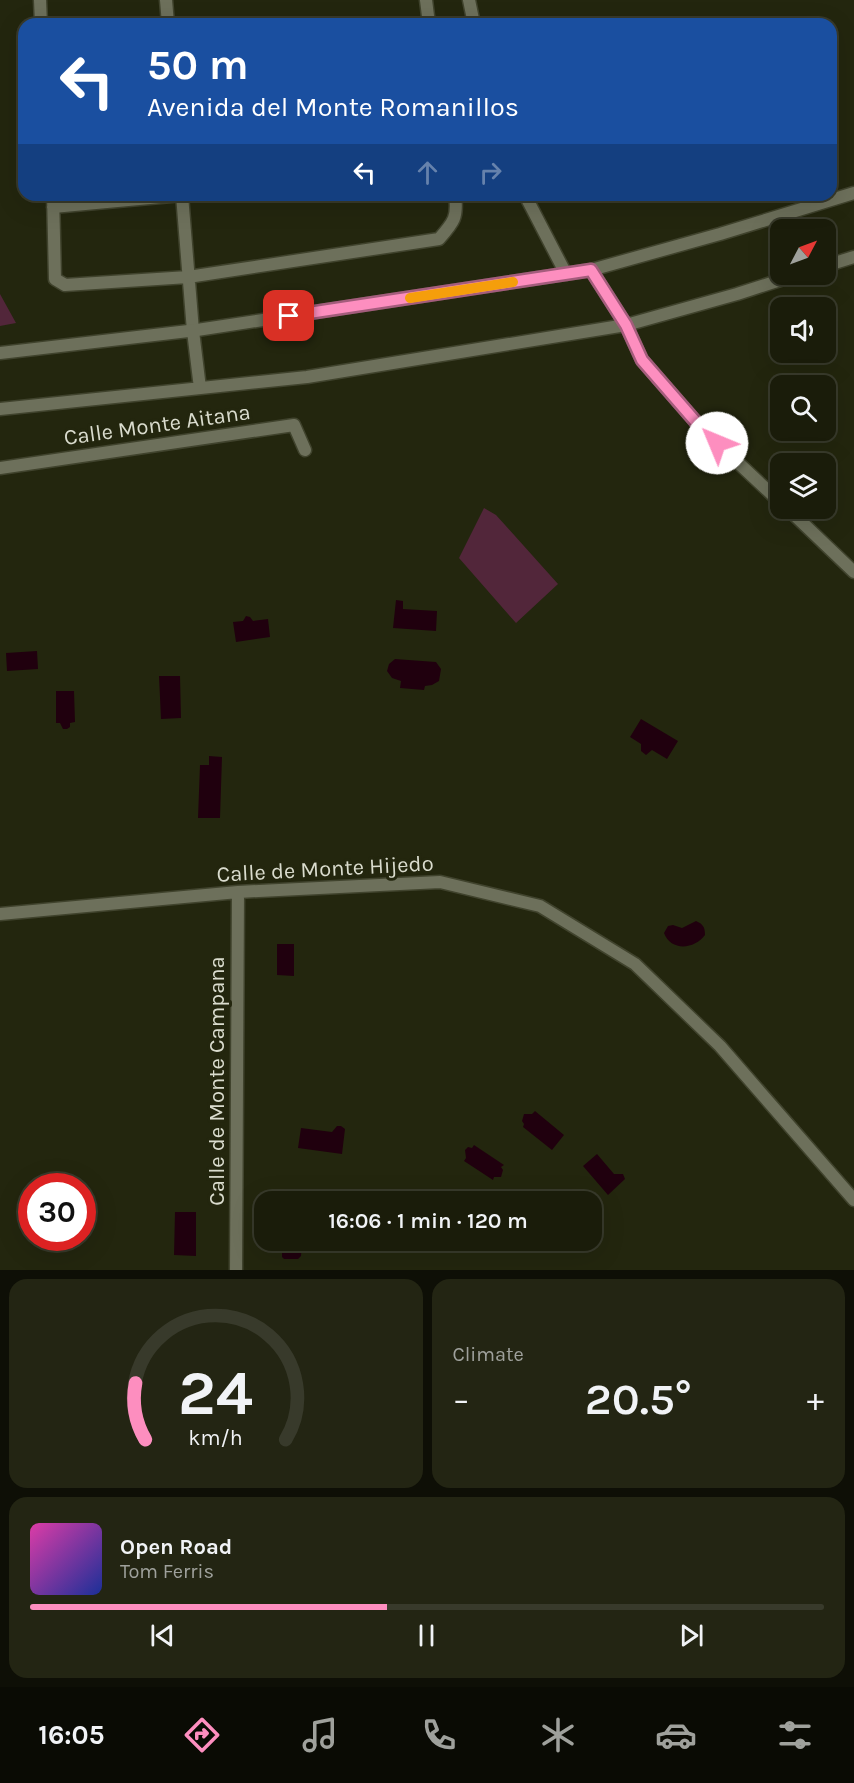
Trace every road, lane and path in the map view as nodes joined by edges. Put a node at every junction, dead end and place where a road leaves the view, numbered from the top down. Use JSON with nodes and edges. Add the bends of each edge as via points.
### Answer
{"nodes":[{"id":1,"x":40,"y":0,"type":"edge"},
{"id":2,"x":166,"y":0,"type":"edge"},
{"id":3,"x":426,"y":0,"type":"edge"},
{"id":4,"x":470,"y":0,"type":"edge"},
{"id":5,"x":41,"y":18,"type":"edge"},
{"id":6,"x":168,"y":18,"type":"edge"},
{"id":7,"x":428,"y":18,"type":"edge"},
{"id":8,"x":473,"y":18,"type":"edge"},
{"id":9,"x":854,"y":193,"type":"edge"},
{"id":10,"x":837,"y":198,"type":"edge"},
{"id":11,"x":53,"y":201,"type":"edge"},
{"id":12,"x":182,"y":201,"type":"edge"},
{"id":13,"x":456,"y":201,"type":"edge"},
{"id":14,"x":528,"y":201,"type":"edge"},
{"id":15,"x":828,"y":201,"type":"edge"},
{"id":16,"x":854,"y":257,"type":"edge"},
{"id":17,"x":836,"y":263,"type":"edge"},
{"id":18,"x":591,"y":270,"type":"junction"},
{"id":19,"x":566,"y":274,"type":"junction"},
{"id":20,"x":188,"y":277,"type":"junction"},
{"id":21,"x":770,"y":283,"type":"edge"},
{"id":22,"x":626,"y":325,"type":"junction"},
{"id":23,"x":193,"y":331,"type":"junction"},
{"id":24,"x":0,"y":353,"type":"edge"},
{"id":25,"x":200,"y":388,"type":"junction"},
{"id":26,"x":0,"y":409,"type":"edge"},
{"id":27,"x":305,"y":450,"type":"dead end"},
{"id":28,"x":0,"y":468,"type":"edge"},
{"id":29,"x":770,"y":493,"type":"edge"},
{"id":30,"x":799,"y":519,"type":"edge"},
{"id":31,"x":854,"y":572,"type":"edge"},
{"id":32,"x":238,"y":892,"type":"junction"},
{"id":33,"x":0,"y":914,"type":"edge"},
{"id":34,"x":854,"y":1200,"type":"edge"},
{"id":35,"x":236,"y":1270,"type":"edge"}],
"edges":[{"from":1,"to":5,"type":"street"},
{"from":2,"to":6,"type":"street"},
{"from":3,"to":7,"type":"street"},
{"from":4,"to":8,"type":"street"},
{"from":9,"to":10,"type":"street"},
{"from":11,"to":20,"type":"street","via":[[55,279],[65,285]]},
{"from":12,"to":20,"type":"street"},
{"from":13,"to":20,"type":"street","via":[[451,226],[439,239]]},
{"from":14,"to":19,"type":"street"},
{"from":15,"to":18,"type":"street"},
{"from":16,"to":17,"type":"street"},
{"from":18,"to":19,"type":"street"},
{"from":18,"to":22,"type":"street"},
{"from":19,"to":23,"type":"street"},
{"from":20,"to":23,"type":"street"},
{"from":21,"to":22,"type":"street"},
{"from":22,"to":25,"type":"street","via":[[307,377]]},
{"from":22,"to":29,"type":"street","via":[[642,360],[702,429]]},
{"from":23,"to":24,"type":"street"},
{"from":23,"to":25,"type":"street"},
{"from":25,"to":26,"type":"street"},
{"from":27,"to":28,"type":"street","name":"Calle Monte Aitana","via":[[294,425]]},
{"from":30,"to":31,"type":"street"},
{"from":32,"to":33,"type":"street","name":"Calle de Monte Hijedo"},
{"from":32,"to":34,"type":"street","name":"Calle de Monte Hijedo","via":[[440,882],[540,906],[635,964],[720,1046]]},
{"from":32,"to":35,"type":"street","name":"Calle de Monte Campana"}]}
